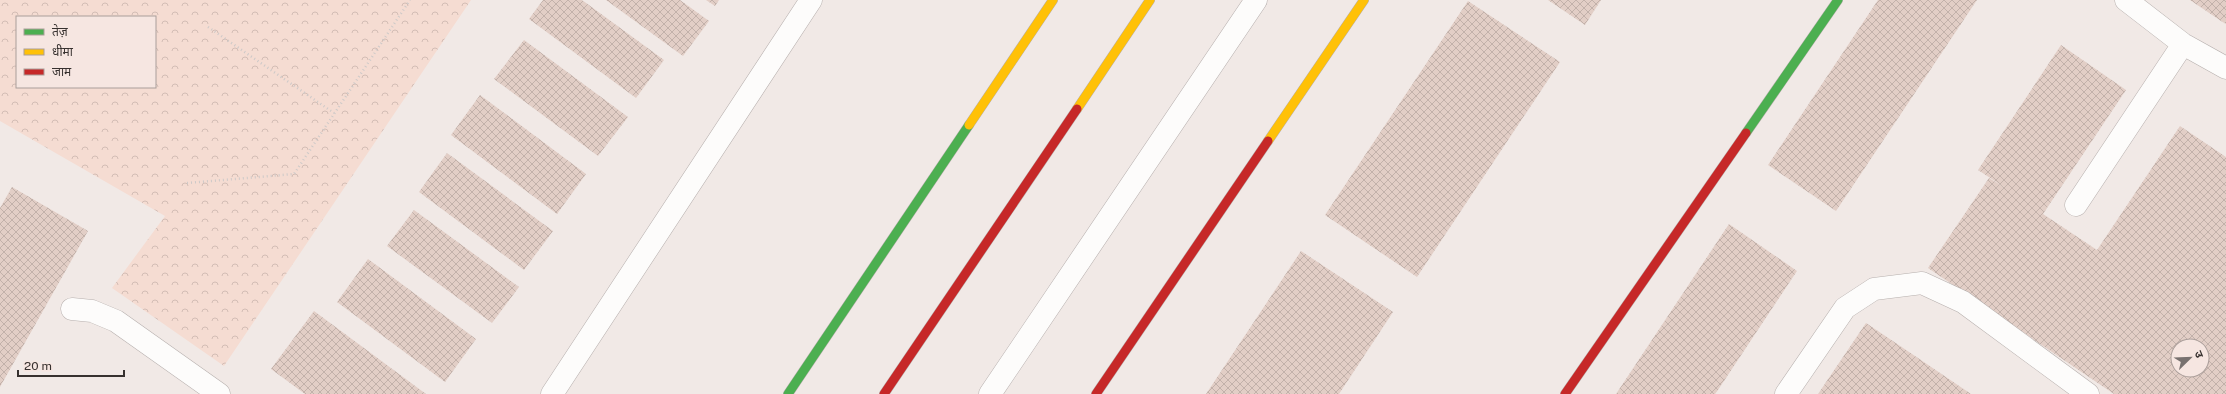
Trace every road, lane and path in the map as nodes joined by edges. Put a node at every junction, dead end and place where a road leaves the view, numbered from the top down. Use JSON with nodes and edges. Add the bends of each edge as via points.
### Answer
{"nodes":[{"id":1,"x":410,"y":0,"type":"edge"},
{"id":2,"x":811,"y":0,"type":"edge"},
{"id":3,"x":1053,"y":0,"type":"edge"},
{"id":4,"x":1150,"y":0,"type":"edge"},
{"id":5,"x":1256,"y":0,"type":"edge"},
{"id":6,"x":1364,"y":0,"type":"edge"},
{"id":7,"x":1838,"y":0,"type":"edge"},
{"id":8,"x":2126,"y":0,"type":"edge"},
{"id":9,"x":208,"y":27,"type":"dead end"},
{"id":10,"x":2183,"y":44,"type":"junction"},
{"id":11,"x":2226,"y":68,"type":"edge"},
{"id":12,"x":334,"y":113,"type":"junction"},
{"id":13,"x":187,"y":184,"type":"dead end"},
{"id":14,"x":2076,"y":205,"type":"dead end"},
{"id":15,"x":72,"y":309,"type":"dead end"},
{"id":16,"x":219,"y":394,"type":"edge"},
{"id":17,"x":552,"y":394,"type":"edge"},
{"id":18,"x":788,"y":394,"type":"edge"},
{"id":19,"x":884,"y":394,"type":"edge"},
{"id":20,"x":990,"y":394,"type":"edge"},
{"id":21,"x":1096,"y":394,"type":"edge"},
{"id":22,"x":1565,"y":394,"type":"edge"},
{"id":23,"x":1786,"y":394,"type":"edge"},
{"id":24,"x":2088,"y":394,"type":"edge"}],
"edges":[{"from":1,"to":12,"type":"path"},
{"from":2,"to":17,"type":"street"},
{"from":3,"to":18,"type":"street"},
{"from":4,"to":19,"type":"street"},
{"from":5,"to":20,"type":"street"},
{"from":6,"to":21,"type":"street"},
{"from":7,"to":22,"type":"street"},
{"from":8,"to":10,"type":"street"},
{"from":9,"to":12,"type":"path"},
{"from":10,"to":11,"type":"street"},
{"from":10,"to":14,"type":"street"},
{"from":12,"to":13,"type":"path","via":[[294,174]]},
{"from":15,"to":16,"type":"street","via":[[92,311],[116,321]]},
{"from":23,"to":24,"type":"street","via":[[1845,308],[1874,288],[1922,283],[1963,302]]}]}
